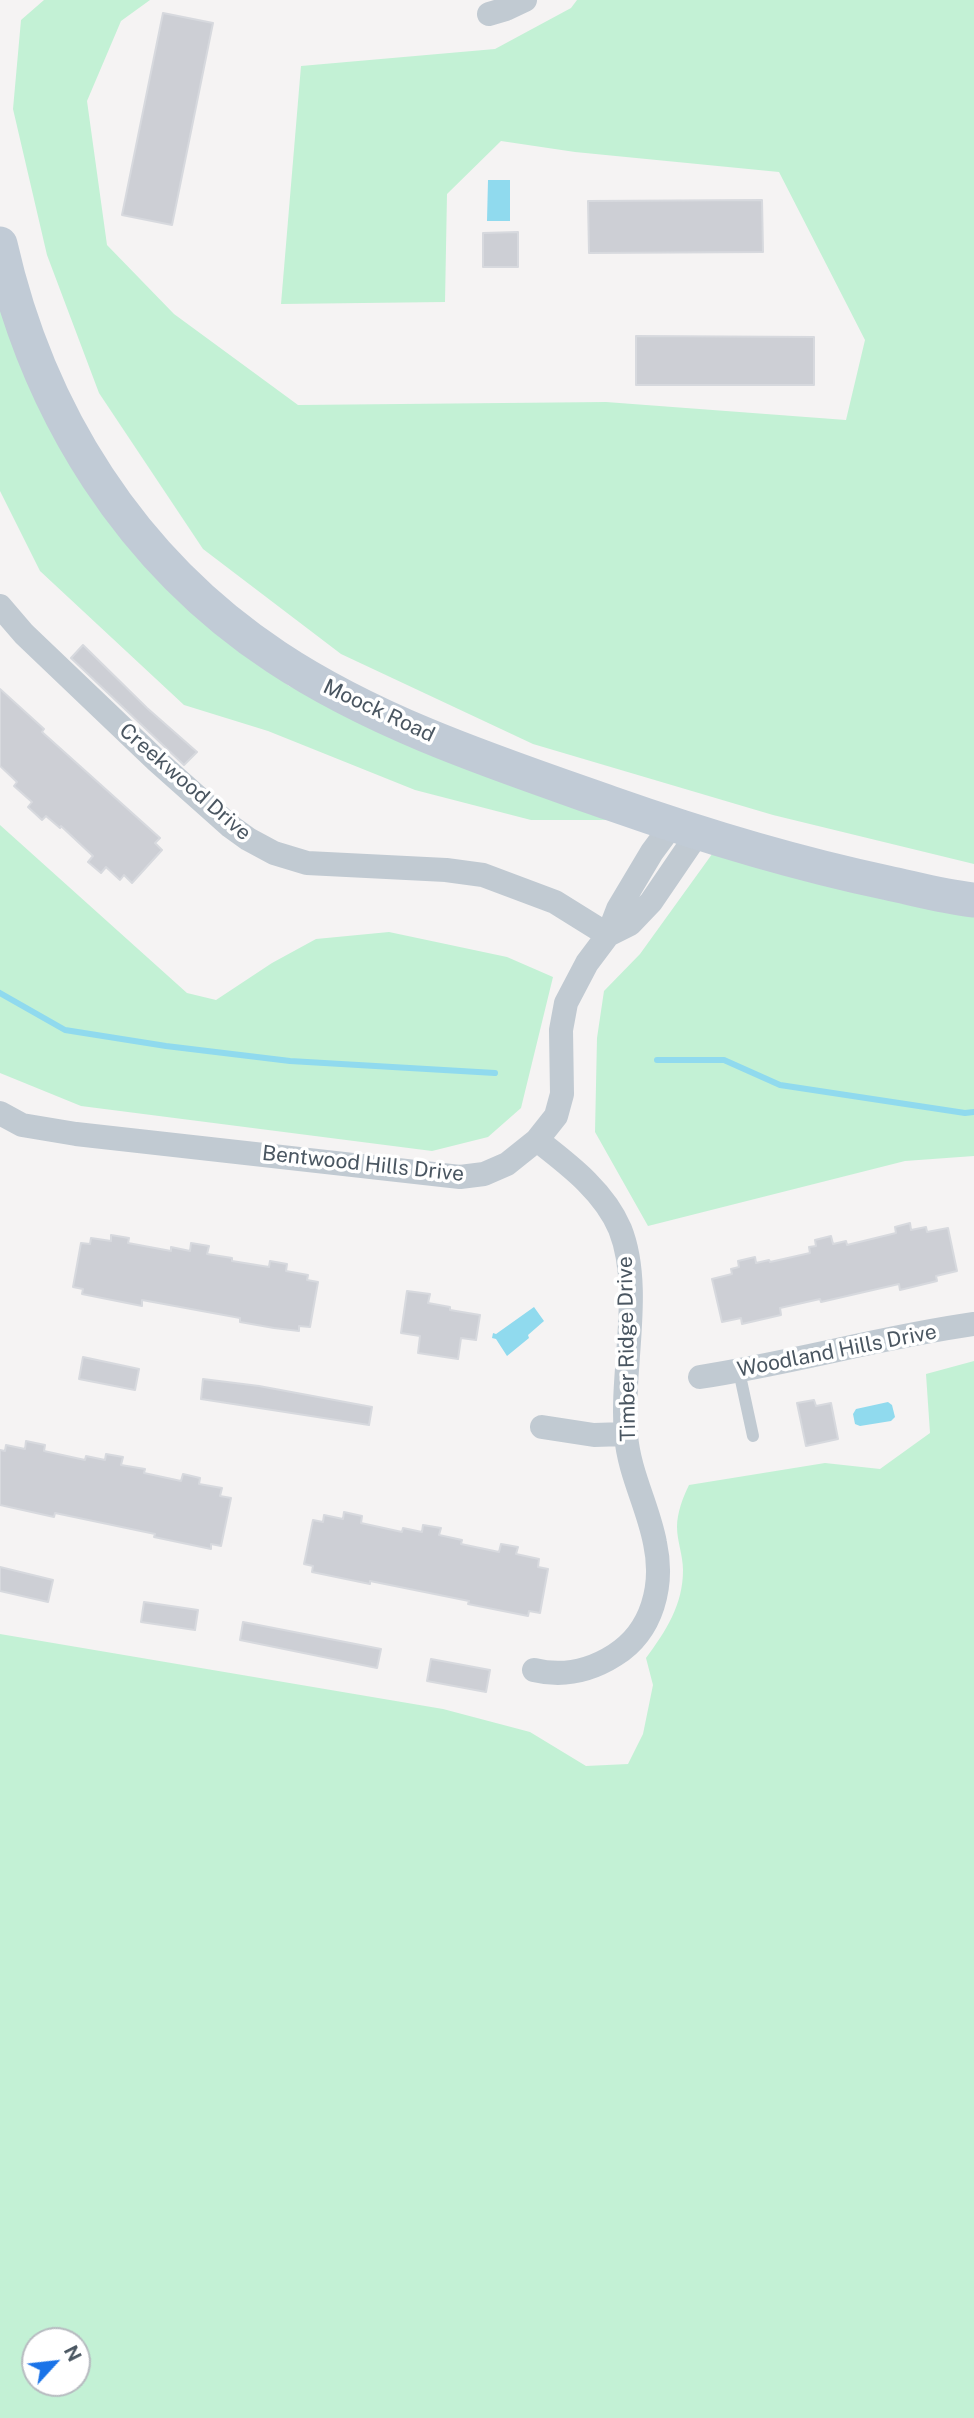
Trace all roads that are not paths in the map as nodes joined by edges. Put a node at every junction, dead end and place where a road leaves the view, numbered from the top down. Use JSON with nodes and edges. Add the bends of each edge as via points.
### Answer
{"nodes":[{"id":1,"x":525,"y":0,"type":"edge"},
{"id":2,"x":489,"y":14,"type":"dead end"},
{"id":3,"x":0,"y":244,"type":"edge"},
{"id":4,"x":0,"y":606,"type":"edge"},
{"id":5,"x":685,"y":829,"type":"junction"},
{"id":6,"x":974,"y":900,"type":"edge"},
{"id":7,"x":608,"y":935,"type":"junction"},
{"id":8,"x":0,"y":1113,"type":"edge"},
{"id":9,"x":537,"y":1140,"type":"junction"},
{"id":10,"x":974,"y":1324,"type":"edge"},
{"id":11,"x":739,"y":1371,"type":"junction"},
{"id":12,"x":700,"y":1377,"type":"dead end"},
{"id":13,"x":542,"y":1427,"type":"dead end"},
{"id":14,"x":625,"y":1434,"type":"junction"},
{"id":15,"x":753,"y":1436,"type":"dead end"},
{"id":16,"x":534,"y":1670,"type":"dead end"}],
"edges":[{"from":1,"to":2,"type":"street"},
{"from":3,"to":5,"type":"main road","name":"Moock Road","via":[[20,322],[73,440],[141,537],[204,603],[276,658],[382,714],[510,768]]},
{"from":4,"to":7,"type":"street","name":"Creekwood Drive","via":[[24,635],[157,761],[248,839],[307,863],[483,876],[555,902]]},
{"from":5,"to":6,"type":"main road","name":"Moock Road","via":[[800,863]]},
{"from":5,"to":7,"type":"street","name":"Bentwood Hills Drive","via":[[652,852]]},
{"from":7,"to":9,"type":"street","name":"Bentwood Hills Drive","via":[[566,1003],[561,1030],[562,1094],[555,1116]]},
{"from":8,"to":9,"type":"street","name":"Bentwood Hills Drive","via":[[45,1130],[460,1177],[484,1174],[507,1164]]},
{"from":9,"to":14,"type":"street","name":"Timber Ridge Drive","via":[[577,1172],[610,1209],[620,1230],[629,1297]]},
{"from":10,"to":11,"type":"street","name":"Woodland Hills Drive"},
{"from":11,"to":12,"type":"street","name":"Woodland Hills Drive"},
{"from":11,"to":15,"type":"lane"},
{"from":13,"to":14,"type":"street","via":[[594,1435]]},
{"from":14,"to":16,"type":"street","name":"Timber Ridge Drive","via":[[655,1542],[658,1575],[653,1609],[627,1648],[606,1661],[563,1674]]}]}
